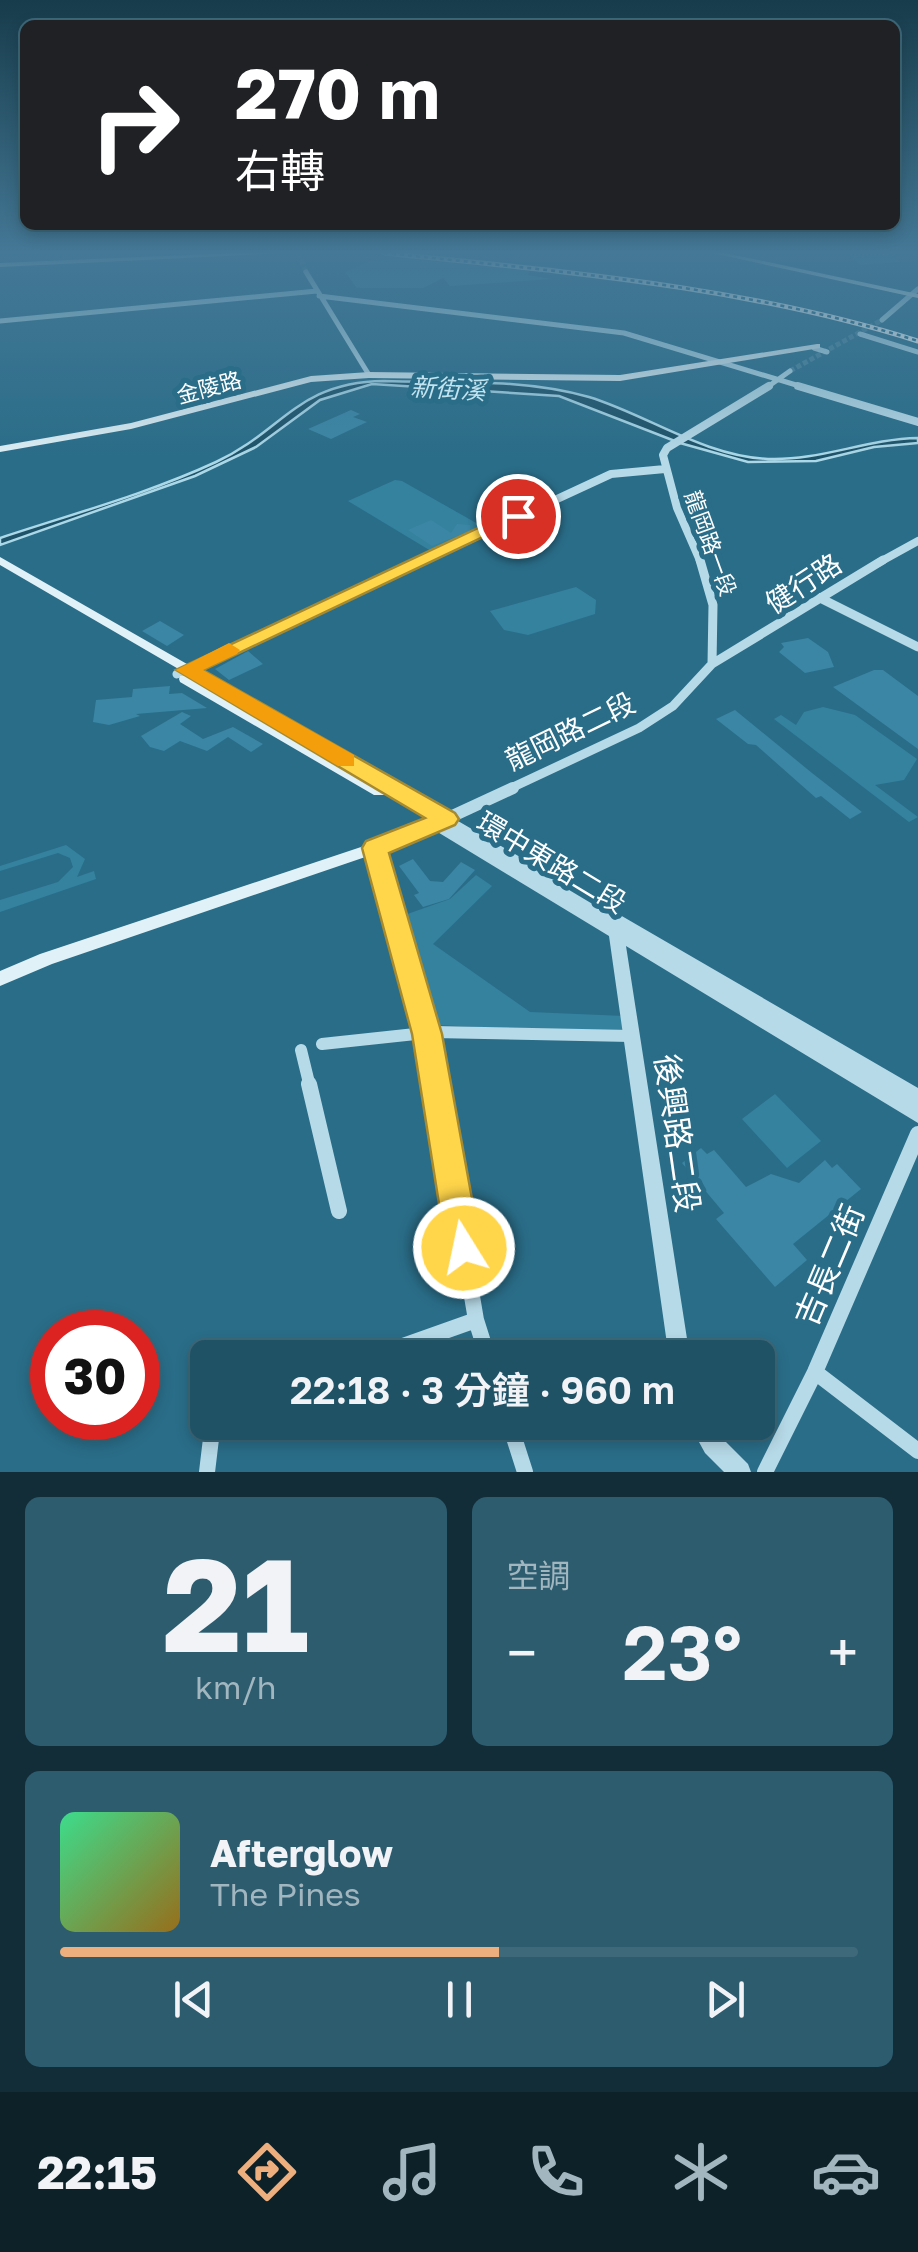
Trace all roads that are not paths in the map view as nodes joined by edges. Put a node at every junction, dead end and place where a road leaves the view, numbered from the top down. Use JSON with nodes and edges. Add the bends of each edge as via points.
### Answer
{"nodes":[{"id":1,"x":335,"y":322,"type":"edge"},
{"id":2,"x":535,"y":322,"type":"edge"},
{"id":3,"x":860,"y":334,"type":"dead end"},
{"id":4,"x":819,"y":348,"type":"dead end"},
{"id":5,"x":918,"y":352,"type":"edge"},
{"id":6,"x":728,"y":364,"type":"junction"},
{"id":7,"x":790,"y":371,"type":"tunnel mouth"},
{"id":8,"x":369,"y":375,"type":"junction"},
{"id":9,"x":779,"y":380,"type":"junction"},
{"id":10,"x":918,"y":422,"type":"edge"},
{"id":11,"x":0,"y":449,"type":"edge"},
{"id":12,"x":665,"y":469,"type":"junction"},
{"id":13,"x":918,"y":540,"type":"edge"},
{"id":14,"x":0,"y":560,"type":"edge"},
{"id":15,"x":0,"y":569,"type":"edge"},
{"id":16,"x":818,"y":597,"type":"junction"},
{"id":17,"x":918,"y":647,"type":"edge"},
{"id":18,"x":712,"y":664,"type":"junction"},
{"id":19,"x":182,"y":672,"type":"junction"},
{"id":20,"x":441,"y":821,"type":"junction"},
{"id":21,"x":375,"y":848,"type":"junction"},
{"id":22,"x":616,"y":926,"type":"junction"},
{"id":23,"x":0,"y":979,"type":"edge"},
{"id":24,"x":427,"y":1034,"type":"junction"},
{"id":25,"x":631,"y":1036,"type":"junction"},
{"id":26,"x":322,"y":1044,"type":"dead end"},
{"id":27,"x":301,"y":1050,"type":"dead end"},
{"id":28,"x":916,"y":1099,"type":"edge"},
{"id":29,"x":918,"y":1116,"type":"edge"},
{"id":30,"x":918,"y":1134,"type":"edge"},
{"id":31,"x":339,"y":1211,"type":"dead end"},
{"id":32,"x":476,"y":1320,"type":"junction"},
{"id":33,"x":420,"y":1340,"type":"edge"},
{"id":34,"x":482,"y":1340,"type":"edge"},
{"id":35,"x":677,"y":1340,"type":"edge"},
{"id":36,"x":815,"y":1372,"type":"junction"},
{"id":37,"x":211,"y":1440,"type":"edge"},
{"id":38,"x":515,"y":1440,"type":"edge"},
{"id":39,"x":709,"y":1440,"type":"edge"},
{"id":40,"x":918,"y":1451,"type":"edge"},
{"id":41,"x":207,"y":1472,"type":"edge"},
{"id":42,"x":525,"y":1472,"type":"edge"},
{"id":43,"x":740,"y":1472,"type":"edge"},
{"id":44,"x":765,"y":1472,"type":"edge"}],
"edges":[{"from":1,"to":8,"type":"street"},
{"from":2,"to":6,"type":"street","via":[[624,333]]},
{"from":3,"to":5,"type":"street"},
{"from":4,"to":6,"type":"main road","name":"金陵路"},
{"from":6,"to":8,"type":"main road","name":"金陵路","via":[[620,378]]},
{"from":6,"to":9,"type":"street"},
{"from":7,"to":9,"type":"street"},
{"from":8,"to":11,"type":"main road","name":"金陵路","via":[[300,382],[146,422]]},
{"from":9,"to":10,"type":"street"},
{"from":9,"to":12,"type":"street","name":"龍岡路一段","via":[[664,452]]},
{"from":12,"to":18,"type":"street","name":"龍岡路一段","via":[[714,598],[719,629]]},
{"from":12,"to":19,"type":"street","via":[[612,474]]},
{"from":13,"to":16,"type":"street","name":"健行路"},
{"from":14,"to":19,"type":"main road","name":"環中東路二段"},
{"from":15,"to":19,"type":"main road","name":"環中東路二段"},
{"from":16,"to":17,"type":"street"},
{"from":16,"to":18,"type":"street","name":"健行路"},
{"from":18,"to":20,"type":"street","name":"龍岡路二段","via":[[674,706],[640,728]]},
{"from":19,"to":20,"type":"main road","name":"環中東路二段"},
{"from":20,"to":21,"type":"main road"},
{"from":20,"to":22,"type":"street","name":"環中東路二段"},
{"from":21,"to":23,"type":"main road","via":[[188,908]]},
{"from":21,"to":24,"type":"street"},
{"from":22,"to":25,"type":"street","name":"後興路二段"},
{"from":22,"to":28,"type":"street","name":"環中東路二段"},
{"from":22,"to":29,"type":"street","name":"環中東路二段"},
{"from":24,"to":25,"type":"street"},
{"from":24,"to":26,"type":"street"},
{"from":24,"to":32,"type":"street"},
{"from":25,"to":35,"type":"street","name":"後興路二段"},
{"from":27,"to":31,"type":"street"},
{"from":30,"to":36,"type":"street","name":"吉長二街"},
{"from":32,"to":33,"type":"street"},
{"from":32,"to":34,"type":"street"},
{"from":36,"to":40,"type":"street"},
{"from":36,"to":44,"type":"street","name":"吉長二街"},
{"from":37,"to":41,"type":"street"},
{"from":38,"to":42,"type":"street"},
{"from":39,"to":43,"type":"street"}]}
